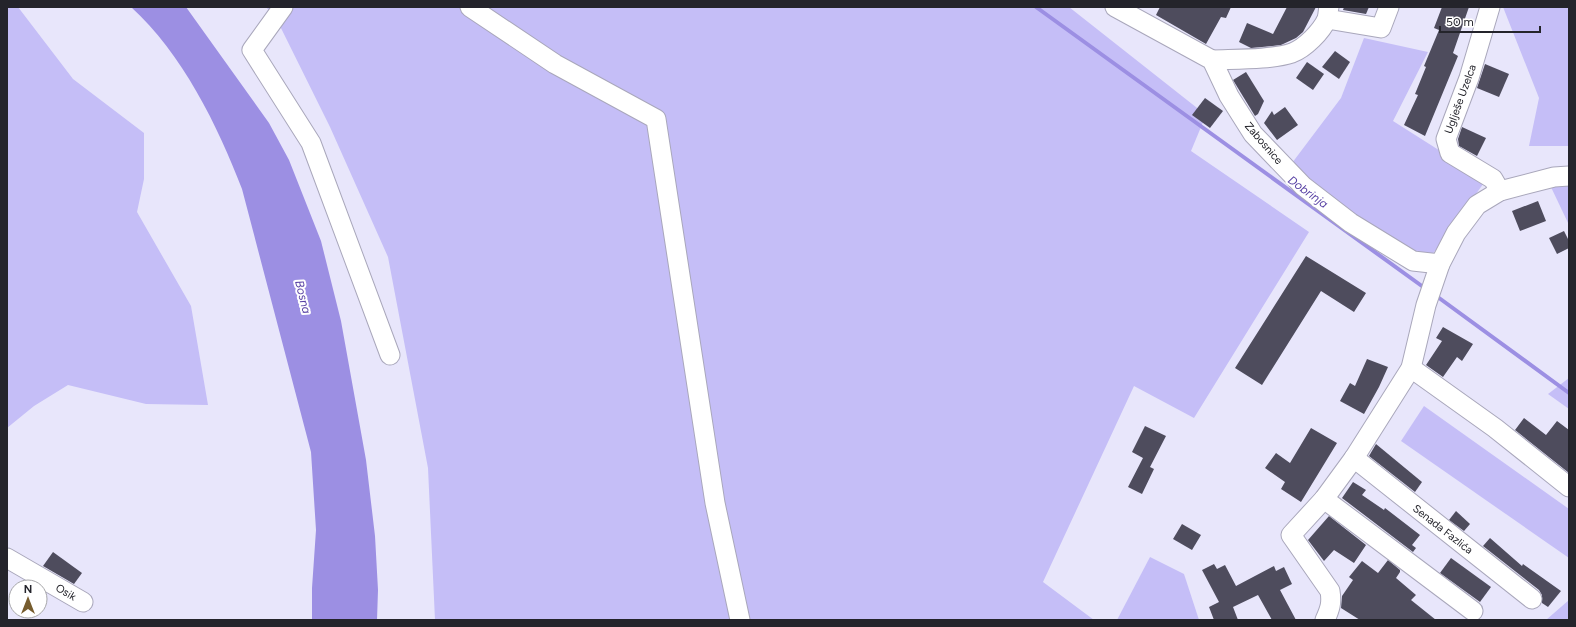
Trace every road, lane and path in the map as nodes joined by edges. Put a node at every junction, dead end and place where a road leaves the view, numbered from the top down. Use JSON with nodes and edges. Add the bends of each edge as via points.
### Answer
{"nodes":[{"id":1,"x":283,"y":7,"type":"edge"},
{"id":2,"x":470,"y":7,"type":"edge"},
{"id":3,"x":1115,"y":7,"type":"edge"},
{"id":4,"x":1389,"y":7,"type":"edge"},
{"id":5,"x":1490,"y":7,"type":"edge"},
{"id":6,"x":1328,"y":13,"type":"edge"},
{"id":7,"x":1141,"y":14,"type":"edge"},
{"id":8,"x":1212,"y":60,"type":"junction"},
{"id":9,"x":1569,"y":176,"type":"edge"},
{"id":10,"x":1500,"y":191,"type":"junction"},
{"id":11,"x":1440,"y":264,"type":"junction"},
{"id":12,"x":390,"y":355,"type":"dead end"},
{"id":13,"x":1412,"y":368,"type":"junction"},
{"id":14,"x":1354,"y":458,"type":"junction"},
{"id":15,"x":1569,"y":487,"type":"edge"},
{"id":16,"x":1324,"y":499,"type":"junction"},
{"id":17,"x":7,"y":558,"type":"edge"},
{"id":18,"x":1532,"y":599,"type":"dead end"},
{"id":19,"x":83,"y":602,"type":"dead end"},
{"id":20,"x":1474,"y":611,"type":"dead end"},
{"id":21,"x":740,"y":620,"type":"edge"},
{"id":22,"x":1325,"y":620,"type":"edge"}],
"edges":[{"from":1,"to":12,"type":"street","via":[[252,50],[311,143]]},
{"from":2,"to":21,"type":"street","via":[[555,64],[656,119],[715,503]]},
{"from":3,"to":7,"type":"street"},
{"from":4,"to":6,"type":"street","via":[[1381,28]]},
{"from":5,"to":10,"type":"street","name":"Uglješe Uzelca","via":[[1446,139],[1450,153],[1493,179]]},
{"from":6,"to":8,"type":"street","via":[[1306,45],[1292,53],[1260,58]]},
{"from":7,"to":8,"type":"street"},
{"from":8,"to":11,"type":"street","name":"Zabosnice","via":[[1229,96],[1253,134],[1303,186],[1351,223],[1413,261]]},
{"from":9,"to":10,"type":"street","via":[[1554,177]]},
{"from":10,"to":11,"type":"street","via":[[1477,205],[1456,233]]},
{"from":11,"to":13,"type":"street","via":[[1426,305]]},
{"from":13,"to":14,"type":"street"},
{"from":13,"to":15,"type":"street"},
{"from":14,"to":16,"type":"street"},
{"from":14,"to":18,"type":"street","name":"Senada Fazlića"},
{"from":16,"to":20,"type":"street"},
{"from":16,"to":22,"type":"street","via":[[1291,535],[1330,591],[1331,609]]},
{"from":17,"to":19,"type":"street","name":"Osik"}]}
